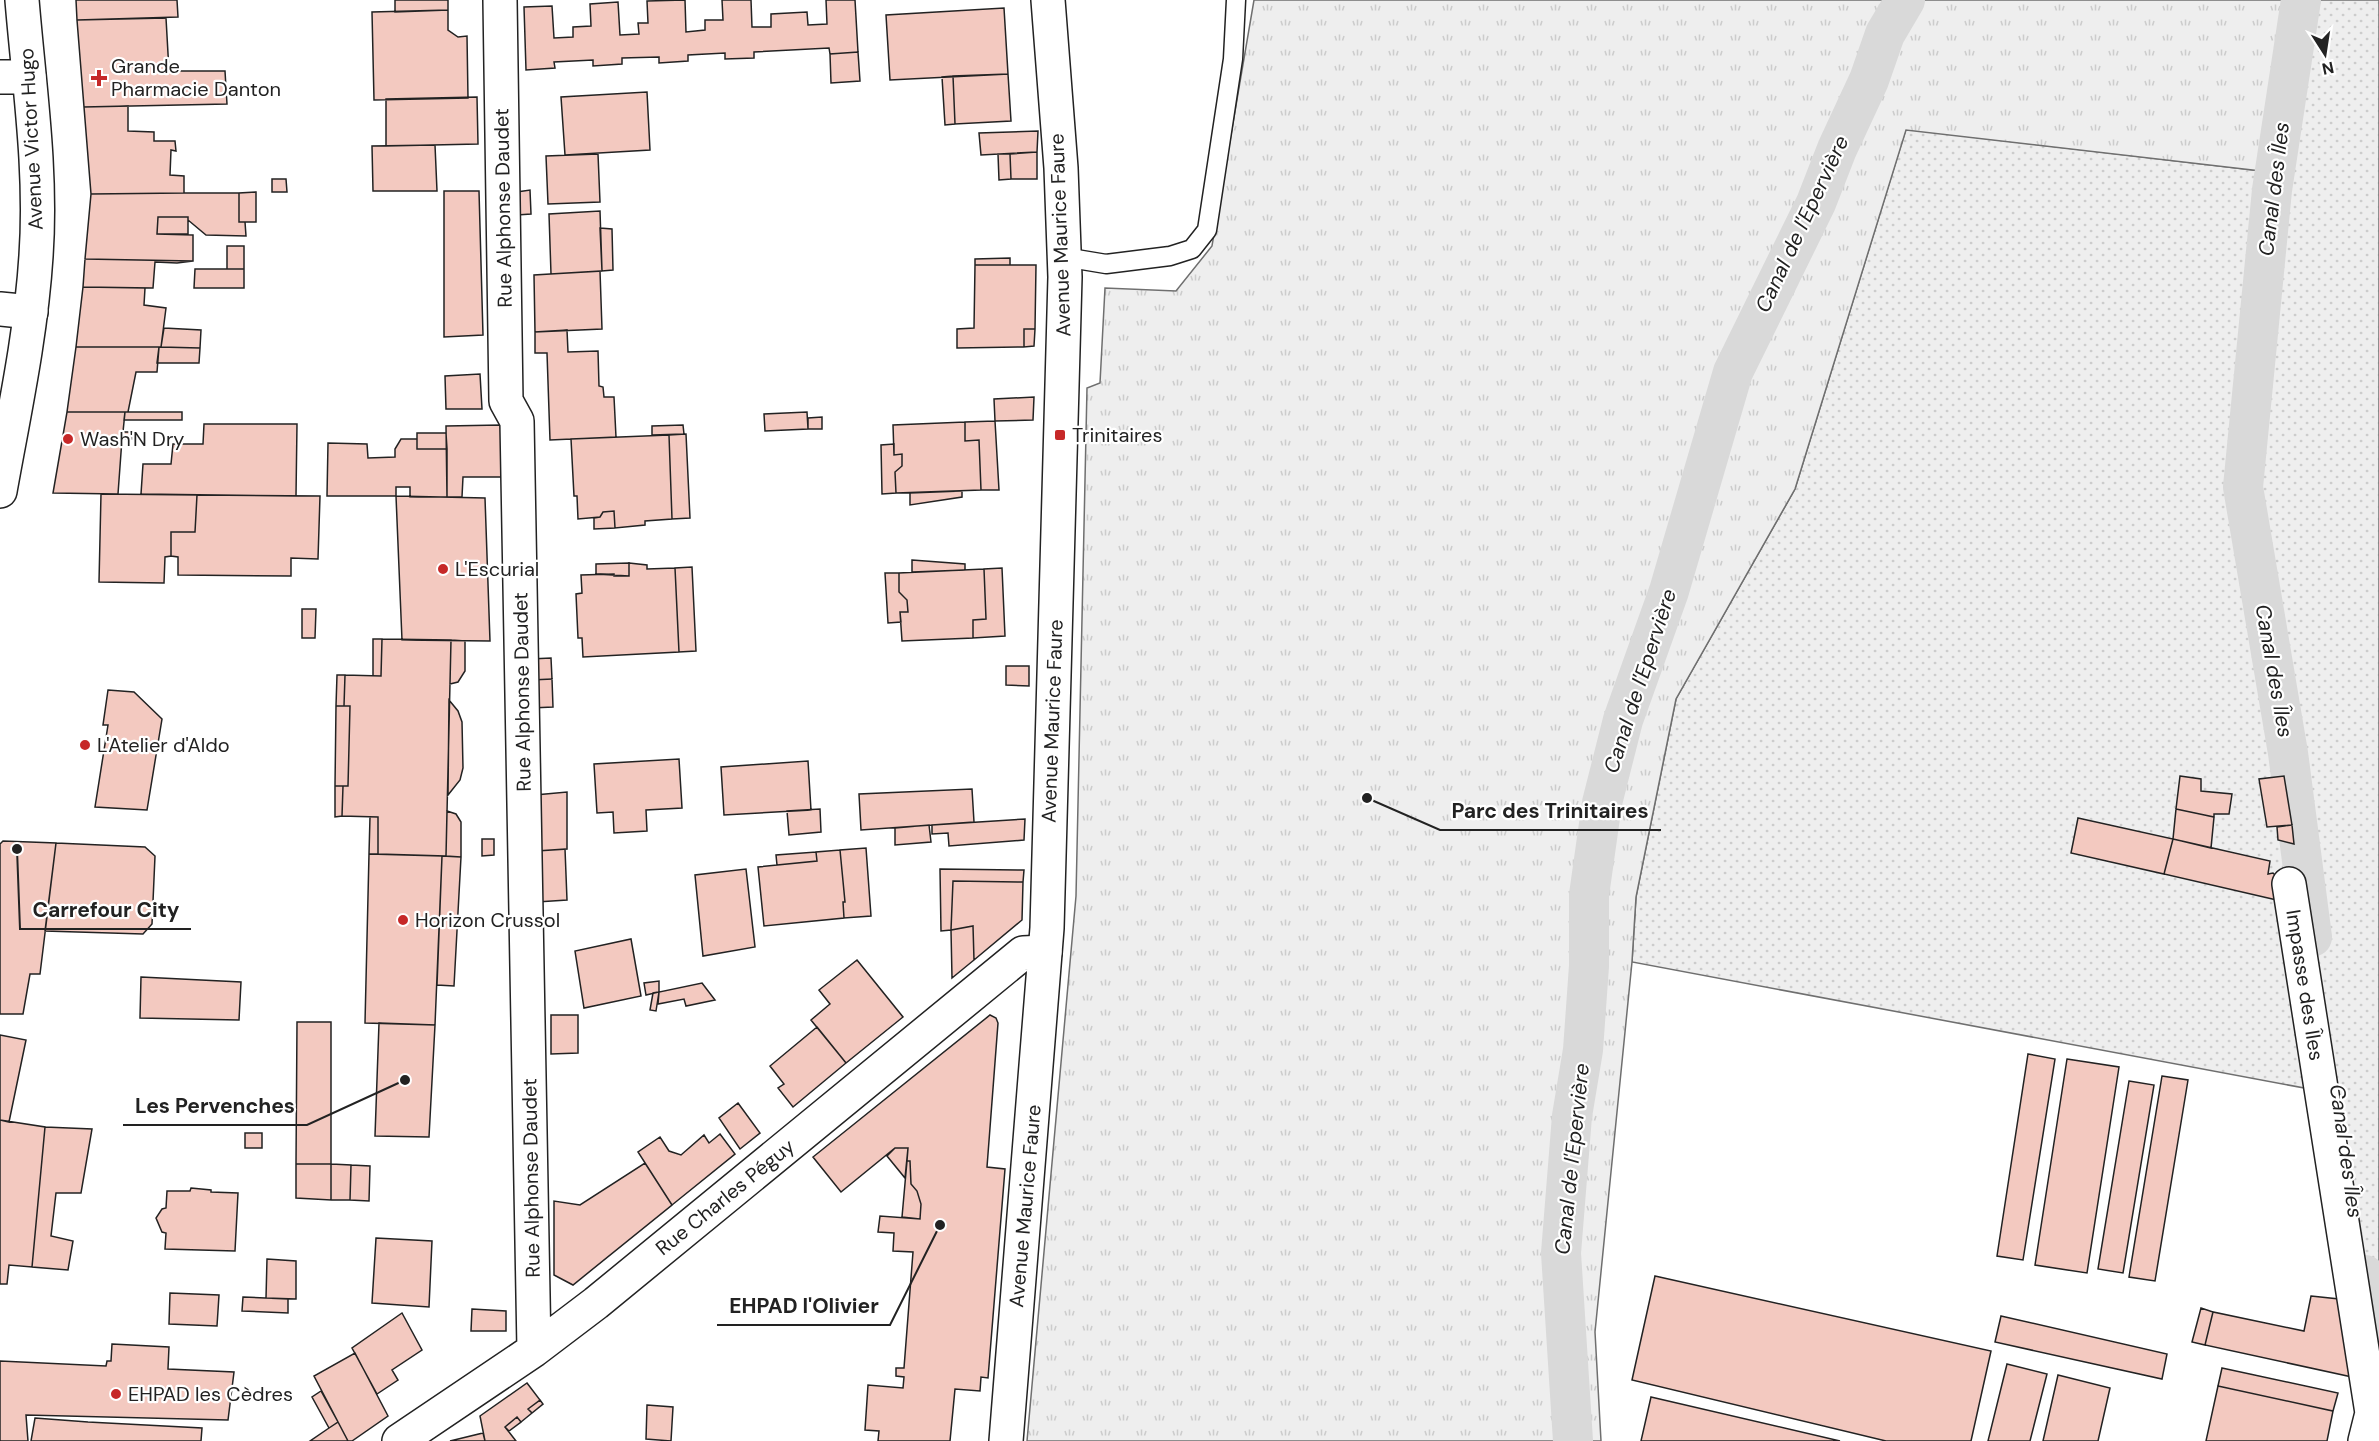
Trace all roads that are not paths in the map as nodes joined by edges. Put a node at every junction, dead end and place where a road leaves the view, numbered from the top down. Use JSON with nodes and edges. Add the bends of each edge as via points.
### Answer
{"nodes":[{"id":1,"x":22,"y":0,"type":"edge"},
{"id":2,"x":500,"y":0,"type":"edge"},
{"id":3,"x":1048,"y":0,"type":"edge"},
{"id":4,"x":1236,"y":0,"type":"edge"},
{"id":5,"x":14,"y":77,"type":"edge"},
{"id":6,"x":1064,"y":257,"type":"junction"},
{"id":7,"x":15,"y":311,"type":"edge"},
{"id":8,"x":0,"y":491,"type":"edge"},
{"id":9,"x":2289,"y":884,"type":"dead end"},
{"id":10,"x":1045,"y":952,"type":"junction"},
{"id":11,"x":534,"y":1350,"type":"junction"},
{"id":12,"x":399,"y":1441,"type":"edge"},
{"id":13,"x":1006,"y":1441,"type":"edge"},
{"id":14,"x":2365,"y":1441,"type":"edge"}],
"edges":[{"from":1,"to":5,"type":"street","name":"Avenue Victor Hugo"},
{"from":2,"to":11,"type":"street","name":"Rue Alphonse Daudet","via":[[506,401],[517,421]]},
{"from":3,"to":6,"type":"street","name":"Avenue Maurice Faure"},
{"from":4,"to":6,"type":"lane","via":[[1233,59],[1207,230],[1192,249],[1170,256],[1106,264]]},
{"from":5,"to":7,"type":"street","name":"Avenue Victor Hugo","via":[[38,198],[36,254]]},
{"from":6,"to":10,"type":"street","name":"Avenue Maurice Faure"},
{"from":7,"to":8,"type":"street","name":"Avenue Victor Hugo"},
{"from":9,"to":14,"type":"street","name":"Impasse des Îles","via":[[2372,1413]]},
{"from":10,"to":11,"type":"street","name":"Rue Charles Péguy","via":[[1023,953],[596,1304]]},
{"from":10,"to":13,"type":"street","name":"Avenue Maurice Faure"},
{"from":11,"to":12,"type":"street","name":"Rue Charles Péguy"}]}
